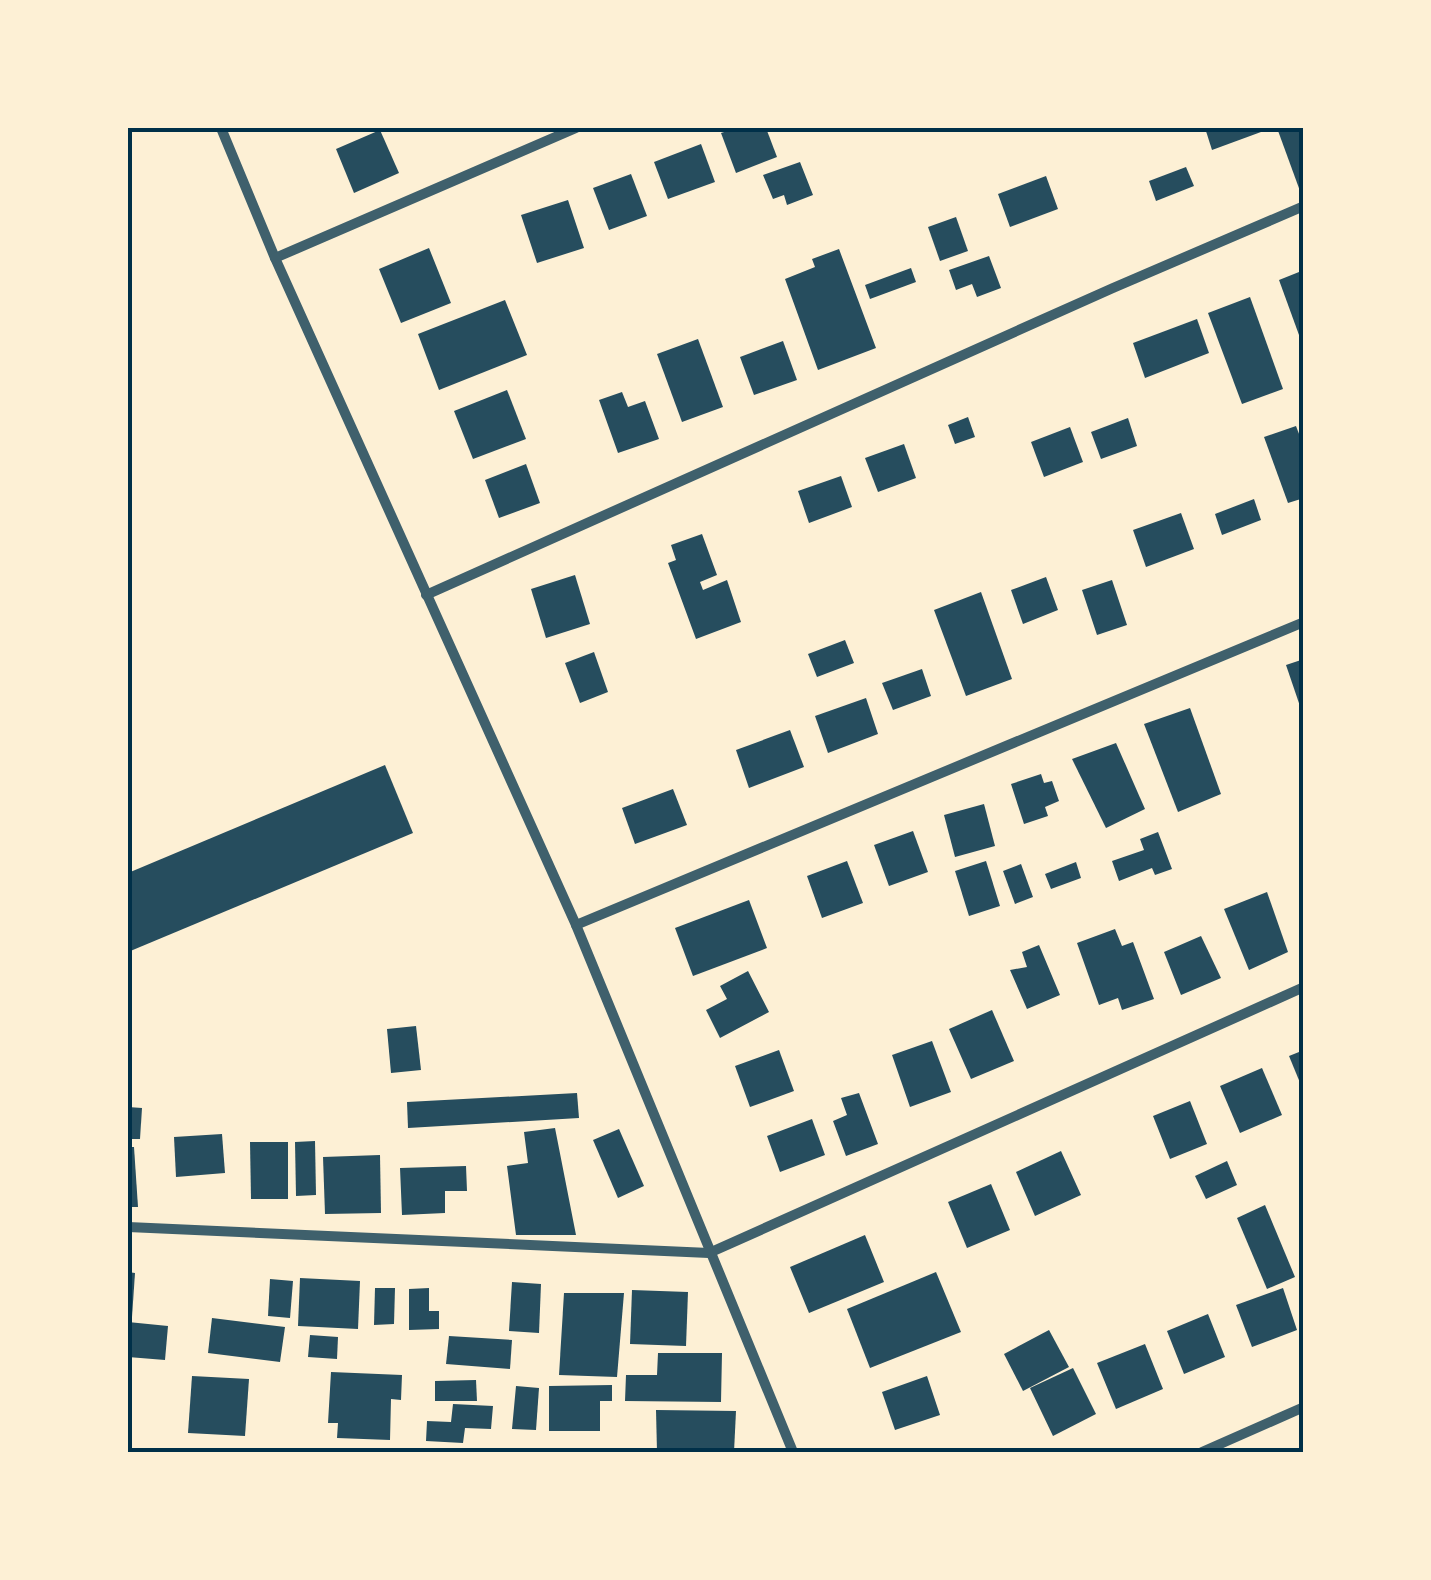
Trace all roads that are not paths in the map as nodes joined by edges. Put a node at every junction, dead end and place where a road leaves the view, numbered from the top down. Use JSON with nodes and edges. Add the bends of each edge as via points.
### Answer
{"nodes":[{"id":1,"x":222,"y":128,"type":"edge"},
{"id":2,"x":576,"y":128,"type":"edge"},
{"id":3,"x":1304,"y":206,"type":"edge"},
{"id":4,"x":275,"y":258,"type":"junction"},
{"id":5,"x":426,"y":595,"type":"junction"},
{"id":6,"x":1304,"y":622,"type":"edge"},
{"id":7,"x":576,"y":924,"type":"junction"},
{"id":8,"x":1304,"y":987,"type":"edge"},
{"id":9,"x":128,"y":1226,"type":"edge"},
{"id":10,"x":709,"y":1253,"type":"junction"},
{"id":11,"x":1304,"y":1407,"type":"edge"},
{"id":12,"x":793,"y":1452,"type":"edge"},
{"id":13,"x":1202,"y":1452,"type":"edge"}],
"edges":[{"from":1,"to":4,"type":"street"},
{"from":2,"to":4,"type":"street"},
{"from":3,"to":5,"type":"street"},
{"from":4,"to":5,"type":"street"},
{"from":5,"to":7,"type":"street"},
{"from":6,"to":7,"type":"street"},
{"from":7,"to":10,"type":"street"},
{"from":8,"to":10,"type":"street"},
{"from":9,"to":10,"type":"street"},
{"from":10,"to":12,"type":"street"},
{"from":11,"to":13,"type":"street"}]}
